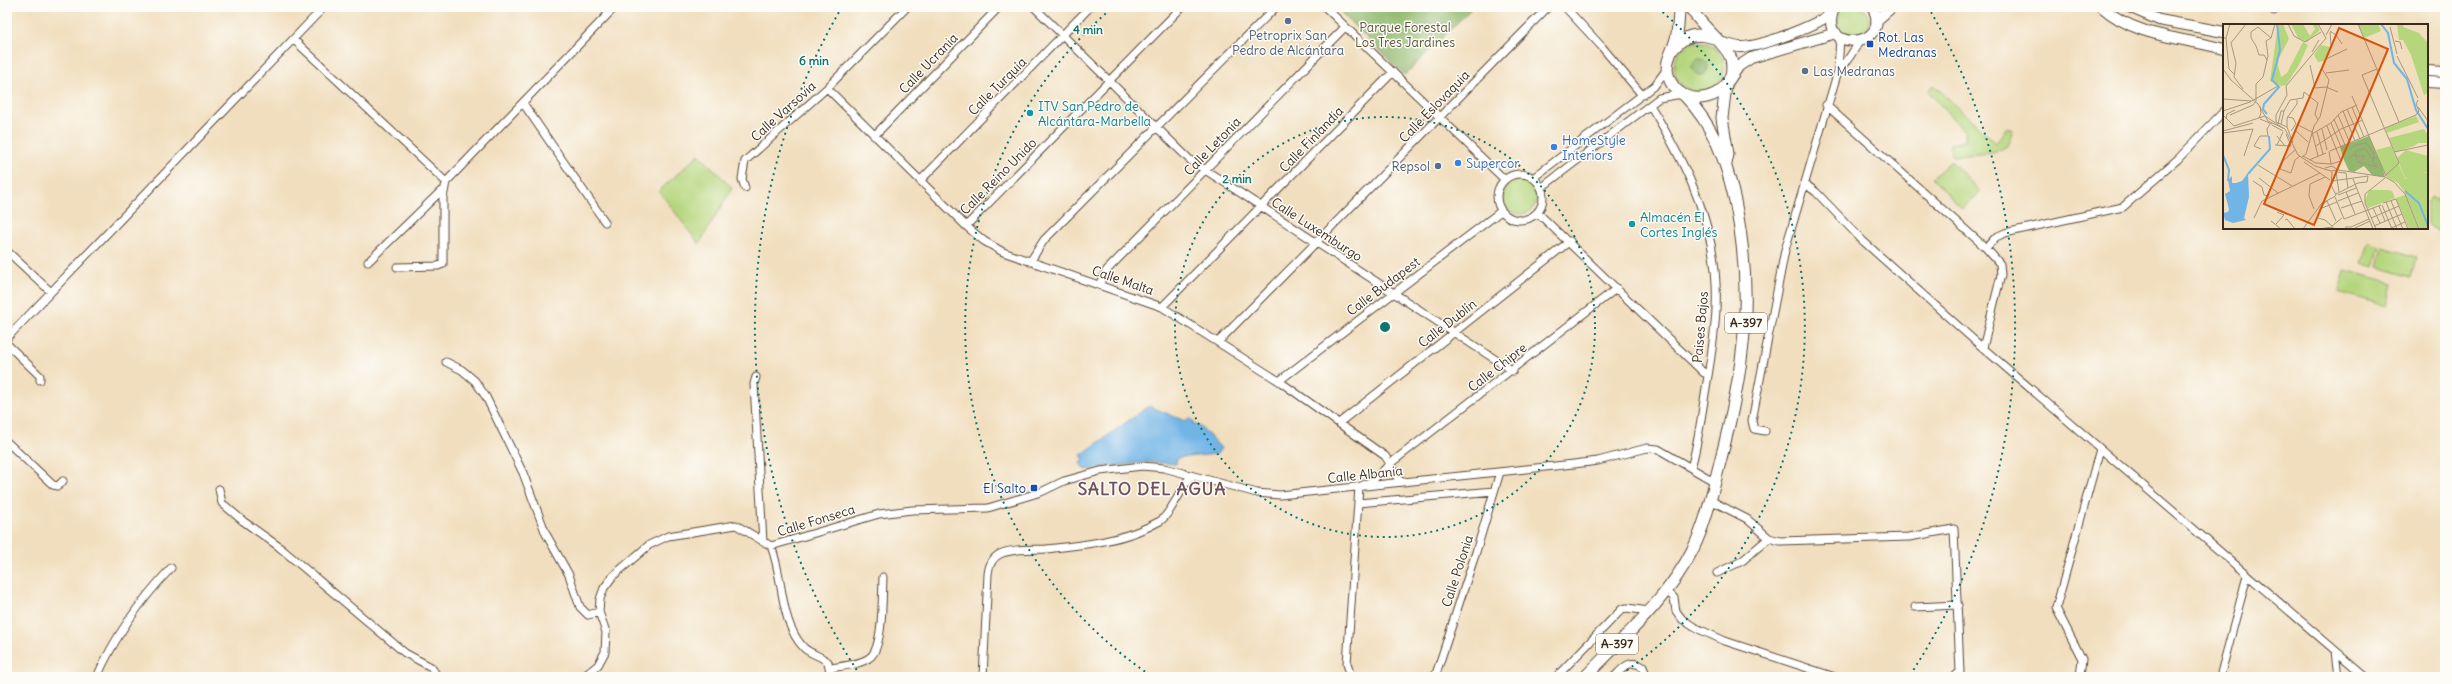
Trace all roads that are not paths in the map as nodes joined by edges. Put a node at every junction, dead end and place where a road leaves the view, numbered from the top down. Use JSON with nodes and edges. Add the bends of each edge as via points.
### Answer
{"nodes":[{"id":1,"x":324,"y":7,"type":"edge"},
{"id":2,"x":615,"y":7,"type":"edge"},
{"id":3,"x":907,"y":7,"type":"edge"},
{"id":4,"x":999,"y":7,"type":"edge"},
{"id":5,"x":1034,"y":7,"type":"edge"},
{"id":6,"x":1090,"y":7,"type":"edge"},
{"id":7,"x":1182,"y":7,"type":"edge"},
{"id":8,"x":1276,"y":7,"type":"edge"},
{"id":9,"x":1325,"y":7,"type":"edge"},
{"id":10,"x":1548,"y":7,"type":"edge"},
{"id":11,"x":1565,"y":7,"type":"edge"},
{"id":12,"x":1679,"y":7,"type":"edge"},
{"id":13,"x":1690,"y":7,"type":"edge"},
{"id":14,"x":1872,"y":7,"type":"edge"},
{"id":15,"x":1892,"y":7,"type":"edge"},
{"id":16,"x":2102,"y":7,"type":"edge"},
{"id":17,"x":2129,"y":7,"type":"edge"},
{"id":18,"x":1834,"y":10,"type":"edge"},
{"id":19,"x":1876,"y":21,"type":"junction"},
{"id":20,"x":1345,"y":27,"type":"junction"},
{"id":21,"x":2223,"y":32,"type":"edge"},
{"id":22,"x":1063,"y":35,"type":"junction"},
{"id":23,"x":1838,"y":35,"type":"junction"},
{"id":24,"x":293,"y":38,"type":"junction"},
{"id":25,"x":1717,"y":40,"type":"junction"},
{"id":26,"x":1860,"y":41,"type":"junction"},
{"id":27,"x":1672,"y":49,"type":"junction"},
{"id":28,"x":2223,"y":49,"type":"edge"},
{"id":29,"x":1667,"y":68,"type":"junction"},
{"id":30,"x":1838,"y":71,"type":"junction"},
{"id":31,"x":2428,"y":71,"type":"edge"},
{"id":32,"x":1393,"y":72,"type":"junction"},
{"id":33,"x":2445,"y":72,"type":"edge"},
{"id":34,"x":1110,"y":81,"type":"junction"},
{"id":35,"x":1728,"y":82,"type":"junction"},
{"id":36,"x":2428,"y":82,"type":"edge"},
{"id":37,"x":2445,"y":83,"type":"edge"},
{"id":38,"x":827,"y":88,"type":"junction"},
{"id":39,"x":1642,"y":95,"type":"junction"},
{"id":40,"x":1683,"y":95,"type":"junction"},
{"id":41,"x":523,"y":103,"type":"junction"},
{"id":42,"x":1650,"y":105,"type":"junction"},
{"id":43,"x":1826,"y":105,"type":"junction"},
{"id":44,"x":2223,"y":112,"type":"edge"},
{"id":45,"x":1440,"y":117,"type":"junction"},
{"id":46,"x":1156,"y":126,"type":"junction"},
{"id":47,"x":874,"y":136,"type":"junction"},
{"id":48,"x":1726,"y":164,"type":"junction"},
{"id":49,"x":1205,"y":170,"type":"junction"},
{"id":50,"x":1533,"y":178,"type":"junction"},
{"id":51,"x":1504,"y":180,"type":"junction"},
{"id":52,"x":920,"y":181,"type":"junction"},
{"id":53,"x":446,"y":182,"type":"junction"},
{"id":54,"x":1805,"y":184,"type":"junction"},
{"id":55,"x":745,"y":188,"type":"dead end"},
{"id":56,"x":1541,"y":188,"type":"junction"},
{"id":57,"x":444,"y":190,"type":"junction"},
{"id":58,"x":1261,"y":207,"type":"junction"},
{"id":59,"x":1501,"y":211,"type":"junction"},
{"id":60,"x":1538,"y":213,"type":"junction"},
{"id":61,"x":605,"y":222,"type":"dead end"},
{"id":62,"x":966,"y":226,"type":"junction"},
{"id":63,"x":1317,"y":242,"type":"junction"},
{"id":64,"x":1570,"y":242,"type":"junction"},
{"id":65,"x":1986,"y":248,"type":"junction"},
{"id":66,"x":7,"y":251,"type":"edge"},
{"id":67,"x":368,"y":262,"type":"dead end"},
{"id":68,"x":1030,"y":262,"type":"junction"},
{"id":69,"x":397,"y":267,"type":"dead end"},
{"id":70,"x":1099,"y":285,"type":"junction"},
{"id":71,"x":1618,"y":288,"type":"junction"},
{"id":72,"x":51,"y":292,"type":"junction"},
{"id":73,"x":1393,"y":293,"type":"junction"},
{"id":74,"x":1162,"y":307,"type":"junction"},
{"id":75,"x":1455,"y":332,"type":"junction"},
{"id":76,"x":7,"y":338,"type":"edge"},
{"id":77,"x":1219,"y":341,"type":"junction"},
{"id":78,"x":7,"y":344,"type":"edge"},
{"id":79,"x":1983,"y":348,"type":"junction"},
{"id":80,"x":446,"y":362,"type":"dead end"},
{"id":81,"x":1513,"y":371,"type":"junction"},
{"id":82,"x":1708,"y":373,"type":"junction"},
{"id":83,"x":756,"y":376,"type":"dead end"},
{"id":84,"x":40,"y":380,"type":"dead end"},
{"id":85,"x":1279,"y":381,"type":"junction"},
{"id":86,"x":1339,"y":423,"type":"junction"},
{"id":87,"x":1765,"y":431,"type":"dead end"},
{"id":88,"x":7,"y":442,"type":"edge"},
{"id":89,"x":2100,"y":449,"type":"junction"},
{"id":90,"x":1391,"y":463,"type":"junction"},
{"id":91,"x":1691,"y":468,"type":"junction"},
{"id":92,"x":1500,"y":472,"type":"junction"},
{"id":93,"x":1191,"y":475,"type":"junction"},
{"id":94,"x":63,"y":481,"type":"dead end"},
{"id":95,"x":1401,"y":482,"type":"junction"},
{"id":96,"x":1715,"y":482,"type":"junction"},
{"id":97,"x":1359,"y":487,"type":"junction"},
{"id":98,"x":219,"y":489,"type":"dead end"},
{"id":99,"x":1494,"y":491,"type":"junction"},
{"id":100,"x":1710,"y":500,"type":"junction"},
{"id":101,"x":1015,"y":502,"type":"joint"},
{"id":102,"x":1358,"y":503,"type":"junction"},
{"id":103,"x":1769,"y":538,"type":"junction"},
{"id":104,"x":763,"y":542,"type":"junction"},
{"id":105,"x":771,"y":546,"type":"junction"},
{"id":106,"x":171,"y":568,"type":"dead end"},
{"id":107,"x":1717,"y":573,"type":"dead end"},
{"id":108,"x":883,"y":576,"type":"dead end"},
{"id":109,"x":2247,"y":576,"type":"junction"},
{"id":110,"x":1666,"y":590,"type":"junction"},
{"id":111,"x":1958,"y":605,"type":"junction"},
{"id":112,"x":1915,"y":607,"type":"dead end"},
{"id":113,"x":1649,"y":611,"type":"junction"},
{"id":114,"x":599,"y":612,"type":"junction"},
{"id":115,"x":2335,"y":651,"type":"junction"},
{"id":116,"x":830,"y":668,"type":"junction"},
{"id":117,"x":97,"y":677,"type":"edge"},
{"id":118,"x":438,"y":677,"type":"edge"},
{"id":119,"x":582,"y":677,"type":"edge"},
{"id":120,"x":826,"y":677,"type":"edge"},
{"id":121,"x":983,"y":677,"type":"edge"},
{"id":122,"x":1355,"y":677,"type":"edge"},
{"id":123,"x":1435,"y":677,"type":"edge"},
{"id":124,"x":1556,"y":677,"type":"edge"},
{"id":125,"x":1585,"y":677,"type":"edge"},
{"id":126,"x":1614,"y":677,"type":"edge"},
{"id":127,"x":1647,"y":677,"type":"edge"},
{"id":128,"x":1835,"y":677,"type":"edge"},
{"id":129,"x":1954,"y":677,"type":"edge"},
{"id":130,"x":2080,"y":677,"type":"edge"},
{"id":131,"x":2220,"y":677,"type":"edge"},
{"id":132,"x":2338,"y":677,"type":"edge"},
{"id":133,"x":2366,"y":677,"type":"edge"}],
"edges":[{"from":1,"to":24,"type":"street"},
{"from":2,"to":41,"type":"street"},
{"from":3,"to":38,"type":"street","name":"Calle Varsovia"},
{"from":4,"to":47,"type":"street","name":"Calle Ucrania"},
{"from":5,"to":22,"type":"street","name":"Calle Luxemburgo"},
{"from":6,"to":22,"type":"street","name":"Calle Turquía"},
{"from":7,"to":34,"type":"street","name":"Calle Reino Unido"},
{"from":8,"to":46,"type":"street"},
{"from":9,"to":20,"type":"street"},
{"from":10,"to":45,"type":"street","name":"Calle Eslovaquia"},
{"from":11,"to":39,"type":"street"},
{"from":12,"to":27,"type":"main road","via":[[1677,35]]},
{"from":13,"to":25,"type":"main road","number":"A-397"},
{"from":14,"to":19,"type":"street"},
{"from":15,"to":19,"type":"street"},
{"from":16,"to":28,"type":"street","via":[[2122,22],[2142,31]]},
{"from":17,"to":21,"type":"street","via":[[2159,20]]},
{"from":18,"to":23,"type":"street","via":[[1832,23]]},
{"from":18,"to":25,"type":"street","via":[[1815,25],[1748,47],[1734,47]]},
{"from":19,"to":26,"type":"street","via":[[1870,35]]},
{"from":20,"to":32,"type":"street"},
{"from":20,"to":49,"type":"street","name":"Calle Letonia"},
{"from":22,"to":34,"type":"street","name":"Calle Luxemburgo"},
{"from":22,"to":52,"type":"street","name":"Calle Turquía"},
{"from":23,"to":26,"type":"street","via":[[1850,41]]},
{"from":23,"to":30,"type":"street"},
{"from":23,"to":35,"type":"street","via":[[1751,58],[1739,66]]},
{"from":24,"to":53,"type":"street"},
{"from":24,"to":72,"type":"street"},
{"from":25,"to":27,"type":"main road","via":[[1695,35],[1682,40]]},
{"from":25,"to":35,"type":"main road","number":"A-397","via":[[1731,59]]},
{"from":26,"to":30,"type":"street"},
{"from":27,"to":29,"type":"main road"},
{"from":29,"to":39,"type":"street","via":[[1655,85]]},
{"from":29,"to":40,"type":"main road","number":"A-397","via":[[1670,81]]},
{"from":30,"to":43,"type":"street"},
{"from":31,"to":33,"type":"street"},
{"from":32,"to":45,"type":"street"},
{"from":32,"to":58,"type":"street","name":"Calle Finlandia"},
{"from":34,"to":46,"type":"street","name":"Calle Luxemburgo"},
{"from":34,"to":62,"type":"street","name":"Calle Reino Unido"},
{"from":35,"to":40,"type":"main road","via":[[1717,94],[1704,99]]},
{"from":35,"to":48,"type":"main road","number":"A-397","via":[[1722,118],[1728,154]]},
{"from":36,"to":37,"type":"street"},
{"from":38,"to":47,"type":"street","name":"Calle Malta"},
{"from":38,"to":55,"type":"street","name":"Calle Varsovia","via":[[745,161],[742,179]]},
{"from":39,"to":50,"type":"street"},
{"from":40,"to":42,"type":"street","via":[[1665,96]]},
{"from":40,"to":48,"type":"main road","number":"A-397","via":[[1705,120]]},
{"from":41,"to":53,"type":"street"},
{"from":41,"to":61,"type":"street"},
{"from":42,"to":56,"type":"street"},
{"from":42,"to":82,"type":"street","name":"Paises Bajos","via":[[1692,179],[1710,239],[1716,284],[1716,309]]},
{"from":43,"to":54,"type":"street"},
{"from":43,"to":65,"type":"street"},
{"from":44,"to":65,"type":"street","via":[[2178,159],[2123,207],[2004,233]]},
{"from":45,"to":51,"type":"street"},
{"from":45,"to":63,"type":"street","name":"Calle Eslovaquia"},
{"from":46,"to":49,"type":"street","name":"Calle Luxemburgo","via":[[1190,160]]},
{"from":46,"to":68,"type":"street","via":[[1044,240]]},
{"from":47,"to":52,"type":"street","name":"Calle Malta"},
{"from":48,"to":96,"type":"main road","number":"A-397","via":[[1740,227],[1747,314],[1736,391]]},
{"from":49,"to":58,"type":"street","name":"Calle Luxemburgo"},
{"from":49,"to":70,"type":"street","name":"Calle Letonia","via":[[1107,270]]},
{"from":50,"to":51,"type":"street","via":[[1525,174],[1515,174]]},
{"from":50,"to":56,"type":"street"},
{"from":51,"to":59,"type":"street","via":[[1498,193]]},
{"from":52,"to":62,"type":"street","name":"Calle Malta"},
{"from":53,"to":57,"type":"street"},
{"from":54,"to":79,"type":"street","via":[[1816,192],[1863,241]]},
{"from":54,"to":87,"type":"street","via":[[1785,250],[1752,421],[1754,429]]},
{"from":56,"to":60,"type":"street","via":[[1544,197]]},
{"from":57,"to":67,"type":"street"},
{"from":57,"to":69,"type":"street","via":[[443,264]]},
{"from":58,"to":63,"type":"street","name":"Calle Luxemburgo"},
{"from":58,"to":74,"type":"street","name":"Calle Finlandia"},
{"from":59,"to":60,"type":"street","via":[[1508,217],[1518,220],[1530,218]]},
{"from":59,"to":73,"type":"street","name":"Calle Budapest"},
{"from":60,"to":64,"type":"street"},
{"from":62,"to":68,"type":"street","name":"Calle Malta","via":[[1003,252]]},
{"from":63,"to":73,"type":"street","name":"Calle Luxemburgo"},
{"from":63,"to":77,"type":"street","name":"Calle Eslovaquia"},
{"from":64,"to":71,"type":"street"},
{"from":64,"to":75,"type":"street","name":"Calle Dublín"},
{"from":65,"to":79,"type":"street","via":[[2000,264],[2001,275]]},
{"from":66,"to":72,"type":"street"},
{"from":68,"to":70,"type":"street","name":"Calle Malta"},
{"from":70,"to":74,"type":"street","name":"Calle Malta"},
{"from":71,"to":81,"type":"street","name":"Calle Chipre"},
{"from":71,"to":82,"type":"street","via":[[1704,373]]},
{"from":72,"to":76,"type":"street"},
{"from":73,"to":75,"type":"street","name":"Calle Luxemburgo"},
{"from":73,"to":85,"type":"street","name":"Calle Budapest"},
{"from":74,"to":77,"type":"street","name":"Calle Malta"},
{"from":75,"to":81,"type":"street","name":"Calle Luxemburgo"},
{"from":75,"to":86,"type":"street","name":"Calle Dublín"},
{"from":77,"to":85,"type":"street","name":"Calle Malta"},
{"from":78,"to":84,"type":"street","via":[[40,376]]},
{"from":79,"to":89,"type":"street"},
{"from":80,"to":114,"type":"street","via":[[462,370],[475,381],[486,397],[526,480],[546,534],[569,575],[582,610],[588,615]]},
{"from":81,"to":90,"type":"street","name":"Calle Chipre"},
{"from":82,"to":91,"type":"street","name":"Paises Bajos"},
{"from":83,"to":104,"type":"street","via":[[756,448]]},
{"from":85,"to":86,"type":"street","name":"Calle Malta"},
{"from":86,"to":90,"type":"street","name":"Calle Malta"},
{"from":88,"to":94,"type":"street","via":[[53,485],[58,486]]},
{"from":89,"to":109,"type":"street"},
{"from":89,"to":130,"type":"street","via":[[2056,608],[2082,659]]},
{"from":90,"to":95,"type":"street","via":[[1392,470]]},
{"from":90,"to":97,"type":"street","via":[[1372,481]]},
{"from":91,"to":92,"type":"street","name":"Calle Albania","via":[[1658,449],[1647,448],[1598,461]]},
{"from":91,"to":96,"type":"street","name":"Calle Albania"},
{"from":92,"to":95,"type":"street","name":"Calle Albania"},
{"from":92,"to":99,"type":"street","name":"Calle Polonia"},
{"from":93,"to":97,"type":"street","name":"Calle Albania","via":[[1257,493],[1280,495]]},
{"from":93,"to":101,"type":"street","name":"Calle Albania","via":[[1164,468],[1142,466],[1100,471],[1064,481]]},
{"from":93,"to":121,"type":"street","via":[[1162,520],[1140,530],[1088,545],[1007,552],[994,559],[989,565],[988,574]]},
{"from":95,"to":97,"type":"street","name":"Calle Albania"},
{"from":96,"to":100,"type":"main road","number":"A-397"},
{"from":97,"to":102,"type":"street"},
{"from":98,"to":118,"type":"street","via":[[222,503],[278,546],[405,653],[431,667]]},
{"from":99,"to":102,"type":"street"},
{"from":99,"to":123,"type":"street","name":"Calle Polonia"},
{"from":100,"to":103,"type":"street","via":[[1747,519]]},
{"from":100,"to":110,"type":"main road","number":"A-397","via":[[1694,547]]},
{"from":101,"to":105,"type":"street","name":"Calle Fonseca","via":[[988,508],[912,510],[879,514]]},
{"from":102,"to":122,"type":"street","via":[[1347,664],[1350,673]]},
{"from":103,"to":107,"type":"street","via":[[1742,561]]},
{"from":103,"to":111,"type":"street","via":[[1780,541],[1909,537],[1954,529]]},
{"from":104,"to":105,"type":"street","name":"Calle Fonseca"},
{"from":104,"to":114,"type":"street","name":"Calle Fonseca","via":[[736,526],[668,536],[658,540],[631,559],[613,576],[604,588]]},
{"from":105,"to":116,"type":"street","via":[[777,562],[790,626],[805,648],[825,660]]},
{"from":106,"to":117,"type":"street","via":[[123,631]]},
{"from":108,"to":116,"type":"street","via":[[880,634],[875,652],[870,658]]},
{"from":109,"to":115,"type":"street"},
{"from":109,"to":131,"type":"street"},
{"from":110,"to":113,"type":"main road","number":"A-397"},
{"from":110,"to":128,"type":"street","via":[[1674,598],[1676,611],[1682,619],[1694,627],[1725,641]]},
{"from":111,"to":112,"type":"street"},
{"from":111,"to":129,"type":"street","via":[[1960,672]]},
{"from":113,"to":124,"type":"street","via":[[1622,609]]},
{"from":113,"to":125,"type":"main road","number":"A-397"},
{"from":114,"to":119,"type":"street","name":"Calle Fonseca","via":[[606,632],[605,652],[598,665]]},
{"from":115,"to":132,"type":"street"},
{"from":115,"to":133,"type":"street"},
{"from":116,"to":120,"type":"street"},
{"from":126,"to":127,"type":"street","via":[[1628,663],[1633,663],[1643,667]]}]}
